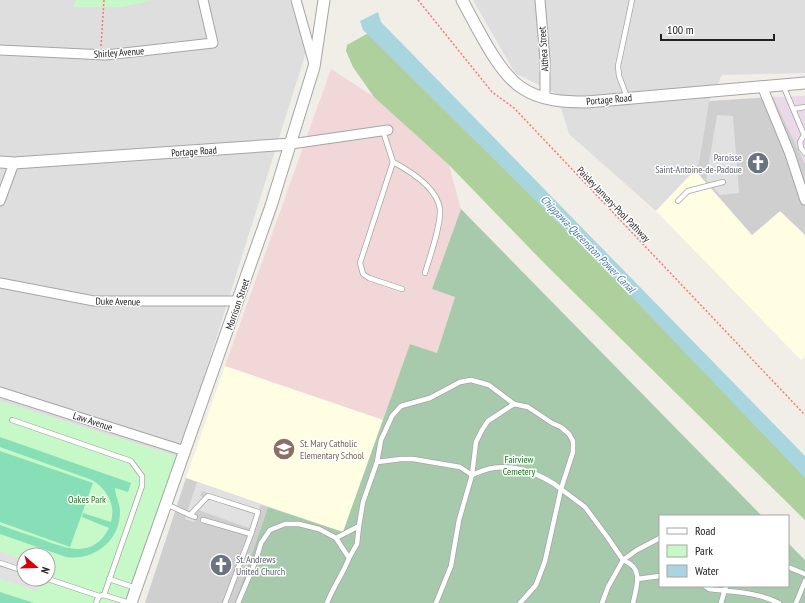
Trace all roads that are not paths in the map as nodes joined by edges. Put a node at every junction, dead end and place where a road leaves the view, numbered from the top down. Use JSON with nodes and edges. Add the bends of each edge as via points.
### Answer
{"nodes":[{"id":1,"x":203,"y":0,"type":"edge"},
{"id":2,"x":296,"y":0,"type":"edge"},
{"id":3,"x":324,"y":0,"type":"edge"},
{"id":4,"x":462,"y":0,"type":"edge"},
{"id":5,"x":540,"y":0,"type":"edge"},
{"id":6,"x":632,"y":0,"type":"edge"},
{"id":7,"x":0,"y":50,"type":"edge"},
{"id":8,"x":314,"y":67,"type":"junction"},
{"id":9,"x":805,"y":83,"type":"edge"},
{"id":10,"x":783,"y":85,"type":"junction"},
{"id":11,"x":762,"y":86,"type":"junction"},
{"id":12,"x":627,"y":97,"type":"junction"},
{"id":13,"x":545,"y":98,"type":"junction"},
{"id":14,"x":805,"y":107,"type":"edge"},
{"id":15,"x":793,"y":109,"type":"junction"},
{"id":16,"x":386,"y":131,"type":"joint"},
{"id":17,"x":805,"y":136,"type":"edge"},
{"id":18,"x":291,"y":144,"type":"junction"},
{"id":19,"x":805,"y":153,"type":"edge"},
{"id":20,"x":0,"y":162,"type":"edge"},
{"id":21,"x":393,"y":162,"type":"junction"},
{"id":22,"x":14,"y":163,"type":"junction"},
{"id":23,"x":723,"y":182,"type":"dead end"},
{"id":24,"x":805,"y":200,"type":"edge"},
{"id":25,"x":0,"y":201,"type":"edge"},
{"id":26,"x":678,"y":202,"type":"dead end"},
{"id":27,"x":425,"y":272,"type":"dead end"},
{"id":28,"x":0,"y":283,"type":"edge"},
{"id":29,"x":402,"y":289,"type":"dead end"},
{"id":30,"x":238,"y":302,"type":"junction"},
{"id":31,"x":0,"y":392,"type":"edge"},
{"id":32,"x":514,"y":404,"type":"junction"},
{"id":33,"x":12,"y":420,"type":"dead end"},
{"id":34,"x":185,"y":451,"type":"junction"},
{"id":35,"x":377,"y":462,"type":"junction"},
{"id":36,"x":472,"y":474,"type":"junction"},
{"id":37,"x":562,"y":489,"type":"junction"},
{"id":38,"x":166,"y":504,"type":"junction"},
{"id":39,"x":203,"y":520,"type":"dead end"},
{"id":40,"x":359,"y":526,"type":"junction"},
{"id":41,"x":250,"y":534,"type":"junction"},
{"id":42,"x":336,"y":538,"type":"junction"},
{"id":43,"x":659,"y":539,"type":"edge"},
{"id":44,"x":349,"y":558,"type":"junction"},
{"id":45,"x":623,"y":560,"type":"junction"},
{"id":46,"x":0,"y":563,"type":"edge"},
{"id":47,"x":789,"y":567,"type":"edge"},
{"id":48,"x":16,"y":568,"type":"edge"},
{"id":49,"x":805,"y":574,"type":"edge"},
{"id":50,"x":659,"y":576,"type":"edge"},
{"id":51,"x":109,"y":579,"type":"junction"},
{"id":52,"x":637,"y":580,"type":"junction"},
{"id":53,"x":805,"y":581,"type":"edge"},
{"id":54,"x":56,"y":582,"type":"edge"},
{"id":55,"x":706,"y":587,"type":"edge"},
{"id":56,"x":136,"y":588,"type":"junction"},
{"id":57,"x":725,"y":588,"type":"edge"},
{"id":58,"x":104,"y":595,"type":"junction"},
{"id":59,"x":98,"y":596,"type":"junction"},
{"id":60,"x":96,"y":603,"type":"edge"},
{"id":61,"x":130,"y":603,"type":"edge"},
{"id":62,"x":225,"y":603,"type":"edge"},
{"id":63,"x":238,"y":603,"type":"edge"},
{"id":64,"x":327,"y":603,"type":"edge"},
{"id":65,"x":436,"y":603,"type":"edge"},
{"id":66,"x":520,"y":603,"type":"edge"},
{"id":67,"x":602,"y":603,"type":"edge"},
{"id":68,"x":633,"y":603,"type":"edge"},
{"id":69,"x":720,"y":603,"type":"edge"},
{"id":70,"x":780,"y":603,"type":"edge"},
{"id":71,"x":796,"y":603,"type":"edge"}],
"edges":[{"from":1,"to":7,"type":"street","name":"Shirley Avenue","via":[[213,42],[100,55]]},
{"from":2,"to":8,"type":"street"},
{"from":3,"to":8,"type":"street","name":"Morrison Street"},
{"from":4,"to":13,"type":"street","name":"Portage Road","via":[[506,74],[521,88]]},
{"from":5,"to":13,"type":"street","name":"Althea Street"},
{"from":6,"to":12,"type":"lane","via":[[618,66],[618,76]]},
{"from":8,"to":18,"type":"street","name":"Morrison Street"},
{"from":9,"to":10,"type":"street","name":"Portage Road"},
{"from":10,"to":11,"type":"street","name":"Portage Road"},
{"from":10,"to":15,"type":"lane"},
{"from":11,"to":12,"type":"street","name":"Portage Road"},
{"from":11,"to":24,"type":"street","via":[[790,154]]},
{"from":12,"to":13,"type":"street","name":"Portage Road","via":[[580,102]]},
{"from":14,"to":15,"type":"lane"},
{"from":15,"to":17,"type":"lane"},
{"from":16,"to":18,"type":"street","name":"Portage Road"},
{"from":16,"to":21,"type":"lane"},
{"from":17,"to":19,"type":"lane","via":[[800,142]]},
{"from":18,"to":22,"type":"street","name":"Portage Road"},
{"from":18,"to":30,"type":"street","name":"Morrison Street"},
{"from":20,"to":22,"type":"street","name":"Portage Road"},
{"from":21,"to":27,"type":"lane","via":[[414,174],[433,194],[440,209],[437,233]]},
{"from":21,"to":29,"type":"lane","via":[[360,262],[363,274],[369,278]]},
{"from":22,"to":25,"type":"street"},
{"from":23,"to":26,"type":"lane","via":[[688,191]]},
{"from":28,"to":30,"type":"street","name":"Duke Avenue","via":[[94,301]]},
{"from":30,"to":34,"type":"street","name":"Morrison Street"},
{"from":31,"to":34,"type":"street","name":"Law Avenue"},
{"from":32,"to":35,"type":"lane","via":[[489,385],[471,380],[460,382],[430,398],[401,406],[392,416],[381,440]]},
{"from":32,"to":36,"type":"lane","via":[[488,421],[482,430],[476,442]]},
{"from":32,"to":37,"type":"lane","via":[[528,407],[561,427],[573,441],[573,452]]},
{"from":33,"to":51,"type":"lane","via":[[131,461],[142,476],[142,486]]},
{"from":34,"to":38,"type":"street","name":"Morrison Street"},
{"from":35,"to":36,"type":"lane","via":[[413,459],[460,466]]},
{"from":35,"to":40,"type":"lane","via":[[363,502]]},
{"from":36,"to":37,"type":"lane","via":[[493,468],[511,468],[539,475]]},
{"from":36,"to":65,"type":"lane","via":[[459,520],[451,566]]},
{"from":37,"to":45,"type":"lane","via":[[585,507]]},
{"from":37,"to":66,"type":"lane","via":[[545,561],[536,585]]},
{"from":38,"to":41,"type":"lane","via":[[193,516],[208,496],[258,512]]},
{"from":38,"to":56,"type":"street","name":"Morrison Street"},
{"from":39,"to":41,"type":"lane"},
{"from":40,"to":42,"type":"lane"},
{"from":40,"to":44,"type":"lane","via":[[357,544]]},
{"from":41,"to":62,"type":"lane"},
{"from":42,"to":44,"type":"lane"},
{"from":42,"to":63,"type":"lane","via":[[319,529],[300,524],[285,524],[270,530],[262,543]]},
{"from":43,"to":45,"type":"lane"},
{"from":44,"to":64,"type":"lane"},
{"from":45,"to":52,"type":"lane","via":[[631,563],[636,570]]},
{"from":45,"to":67,"type":"lane"},
{"from":46,"to":48,"type":"lane"},
{"from":47,"to":49,"type":"lane"},
{"from":50,"to":52,"type":"lane"},
{"from":51,"to":56,"type":"lane"},
{"from":51,"to":58,"type":"lane"},
{"from":52,"to":68,"type":"lane"},
{"from":53,"to":71,"type":"lane"},
{"from":54,"to":59,"type":"lane"},
{"from":55,"to":57,"type":"lane"},
{"from":56,"to":61,"type":"street","name":"Morrison Street"},
{"from":57,"to":69,"type":"lane"},
{"from":57,"to":70,"type":"lane"},
{"from":58,"to":59,"type":"lane"},
{"from":58,"to":61,"type":"lane"},
{"from":59,"to":60,"type":"lane"}]}
